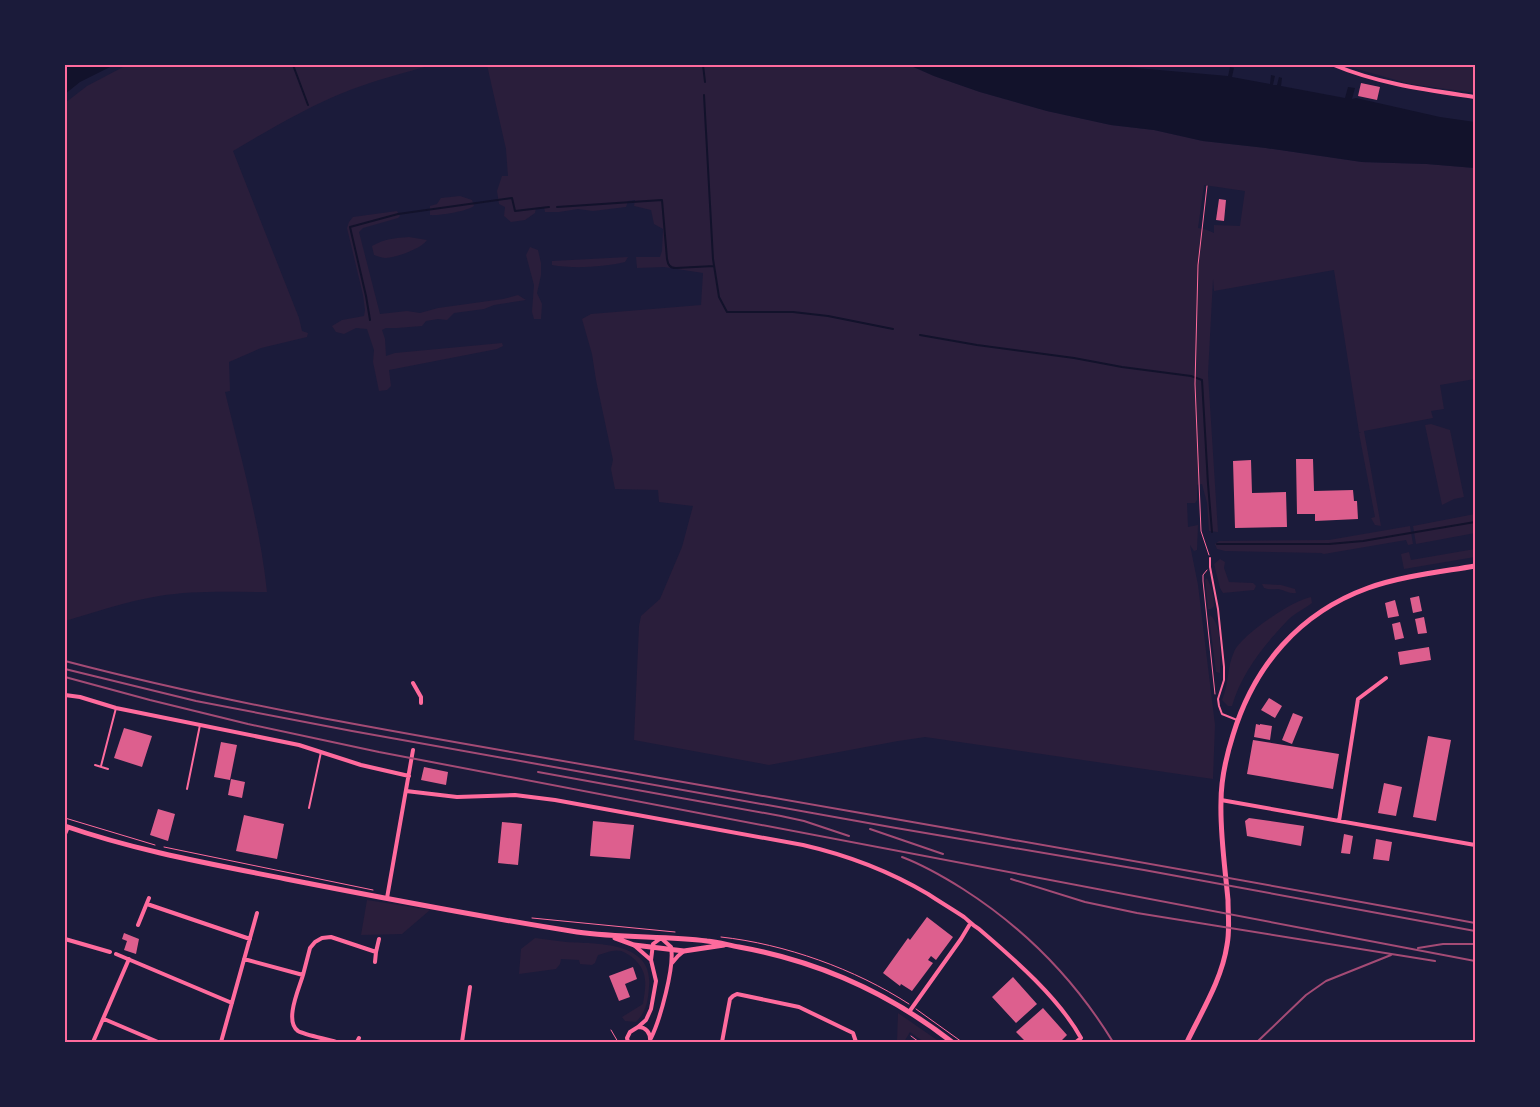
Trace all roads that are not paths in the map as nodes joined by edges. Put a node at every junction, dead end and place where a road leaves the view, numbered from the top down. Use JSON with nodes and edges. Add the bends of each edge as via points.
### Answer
{"nodes":[{"id":1,"x":1334,"y":65,"type":"edge"},
{"id":2,"x":1475,"y":97,"type":"edge"},
{"id":3,"x":1210,"y":558,"type":"road end"},
{"id":4,"x":1475,"y":566,"type":"edge"},
{"id":5,"x":1386,"y":678,"type":"dead end"},
{"id":6,"x":413,"y":683,"type":"dead end"},
{"id":7,"x":65,"y":695,"type":"edge"},
{"id":8,"x":421,"y":703,"type":"dead end"},
{"id":9,"x":116,"y":708,"type":"junction"},
{"id":10,"x":1238,"y":720,"type":"junction"},
{"id":11,"x":200,"y":725,"type":"junction"},
{"id":12,"x":413,"y":750,"type":"dead end"},
{"id":13,"x":321,"y":752,"type":"junction"},
{"id":14,"x":95,"y":765,"type":"dead end"},
{"id":15,"x":102,"y":766,"type":"junction"},
{"id":16,"x":108,"y":769,"type":"dead end"},
{"id":17,"x":409,"y":776,"type":"junction"},
{"id":18,"x":187,"y":789,"type":"dead end"},
{"id":19,"x":406,"y":791,"type":"junction"},
{"id":20,"x":1221,"y":800,"type":"junction"},
{"id":21,"x":309,"y":808,"type":"dead end"},
{"id":22,"x":1339,"y":821,"type":"junction"},
{"id":23,"x":66,"y":826,"type":"edge"},
{"id":24,"x":65,"y":834,"type":"edge"},
{"id":25,"x":1475,"y":845,"type":"edge"},
{"id":26,"x":149,"y":898,"type":"dead end"},
{"id":27,"x":386,"y":898,"type":"junction"},
{"id":28,"x":147,"y":904,"type":"junction"},
{"id":29,"x":258,"y":913,"type":"dead end"},
{"id":30,"x":138,"y":924,"type":"dead end"},
{"id":31,"x":970,"y":924,"type":"junction"},
{"id":32,"x":611,"y":936,"type":"junction"},
{"id":33,"x":661,"y":938,"type":"junction"},
{"id":34,"x":65,"y":939,"type":"edge"},
{"id":35,"x":250,"y":939,"type":"junction"},
{"id":36,"x":379,"y":939,"type":"dead end"},
{"id":37,"x":634,"y":945,"type":"junction"},
{"id":38,"x":730,"y":945,"type":"junction"},
{"id":39,"x":652,"y":948,"type":"junction"},
{"id":40,"x":672,"y":949,"type":"junction"},
{"id":41,"x":684,"y":951,"type":"junction"},
{"id":42,"x":110,"y":952,"type":"dead end"},
{"id":43,"x":376,"y":952,"type":"junction"},
{"id":44,"x":116,"y":954,"type":"dead end"},
{"id":45,"x":130,"y":959,"type":"junction"},
{"id":46,"x":244,"y":959,"type":"junction"},
{"id":47,"x":651,"y":960,"type":"junction"},
{"id":48,"x":376,"y":962,"type":"dead end"},
{"id":49,"x":670,"y":965,"type":"junction"},
{"id":50,"x":303,"y":975,"type":"junction"},
{"id":51,"x":470,"y":988,"type":"dead end"},
{"id":52,"x":232,"y":1003,"type":"junction"},
{"id":53,"x":909,"y":1012,"type":"junction"},
{"id":54,"x":104,"y":1019,"type":"junction"},
{"id":55,"x":638,"y":1027,"type":"junction"},
{"id":56,"x":651,"y":1040,"type":"edge"},
{"id":57,"x":94,"y":1042,"type":"edge"},
{"id":58,"x":158,"y":1042,"type":"edge"},
{"id":59,"x":221,"y":1042,"type":"edge"},
{"id":60,"x":336,"y":1042,"type":"edge"},
{"id":61,"x":462,"y":1042,"type":"edge"},
{"id":62,"x":628,"y":1042,"type":"edge"},
{"id":63,"x":722,"y":1042,"type":"edge"},
{"id":64,"x":856,"y":1042,"type":"edge"},
{"id":65,"x":952,"y":1042,"type":"edge"},
{"id":66,"x":1076,"y":1042,"type":"edge"},
{"id":67,"x":1187,"y":1042,"type":"edge"}],
"edges":[{"from":1,"to":2,"type":"street","via":[[1396,84]]},
{"from":3,"to":10,"type":"lane","via":[[1224,667],[1219,706],[1222,714]]},
{"from":4,"to":10,"type":"street","via":[[1381,584],[1342,599],[1319,613],[1292,635],[1268,662],[1253,685]]},
{"from":5,"to":22,"type":"street","via":[[1358,699]]},
{"from":6,"to":8,"type":"street"},
{"from":7,"to":9,"type":"street"},
{"from":9,"to":11,"type":"street"},
{"from":9,"to":15,"type":"lane"},
{"from":10,"to":20,"type":"street","via":[[1226,760]]},
{"from":11,"to":13,"type":"street"},
{"from":11,"to":18,"type":"lane"},
{"from":12,"to":17,"type":"street"},
{"from":13,"to":17,"type":"street"},
{"from":13,"to":21,"type":"lane"},
{"from":14,"to":15,"type":"lane"},
{"from":15,"to":16,"type":"lane"},
{"from":17,"to":19,"type":"street"},
{"from":19,"to":27,"type":"street"},
{"from":19,"to":31,"type":"street","via":[[457,796],[536,797],[822,850],[859,861],[908,883]]},
{"from":20,"to":22,"type":"street"},
{"from":20,"to":67,"type":"street","via":[[1229,922],[1227,947],[1219,976]]},
{"from":22,"to":25,"type":"street"},
{"from":23,"to":24,"type":"street"},
{"from":23,"to":27,"type":"street","via":[[182,859]]},
{"from":26,"to":28,"type":"street"},
{"from":27,"to":32,"type":"street"},
{"from":28,"to":30,"type":"street"},
{"from":28,"to":35,"type":"street"},
{"from":29,"to":35,"type":"street"},
{"from":31,"to":53,"type":"street"},
{"from":31,"to":66,"type":"street","via":[[1035,980],[1076,1029],[1081,1038]]},
{"from":32,"to":33,"type":"street"},
{"from":32,"to":37,"type":"street"},
{"from":33,"to":38,"type":"street"},
{"from":33,"to":39,"type":"street"},
{"from":33,"to":40,"type":"street"},
{"from":34,"to":42,"type":"street"},
{"from":35,"to":46,"type":"street"},
{"from":36,"to":43,"type":"street"},
{"from":37,"to":39,"type":"street"},
{"from":37,"to":47,"type":"street"},
{"from":38,"to":41,"type":"street"},
{"from":38,"to":53,"type":"street","via":[[773,953],[827,970]]},
{"from":39,"to":40,"type":"street"},
{"from":39,"to":47,"type":"street"},
{"from":40,"to":41,"type":"street"},
{"from":40,"to":49,"type":"street"},
{"from":41,"to":49,"type":"street"},
{"from":43,"to":48,"type":"street"},
{"from":43,"to":50,"type":"street","via":[[322,938],[310,948]]},
{"from":44,"to":45,"type":"street"},
{"from":45,"to":52,"type":"street"},
{"from":45,"to":54,"type":"street"},
{"from":46,"to":50,"type":"street"},
{"from":46,"to":52,"type":"street"},
{"from":47,"to":55,"type":"street","via":[[655,992],[646,1020]]},
{"from":49,"to":56,"type":"street","via":[[661,1013]]},
{"from":50,"to":60,"type":"street","via":[[291,1016],[292,1024],[299,1031]]},
{"from":51,"to":61,"type":"street"},
{"from":52,"to":59,"type":"street"},
{"from":53,"to":65,"type":"street"},
{"from":54,"to":57,"type":"street"},
{"from":54,"to":58,"type":"street"},
{"from":55,"to":56,"type":"street","via":[[648,1031]]},
{"from":55,"to":62,"type":"street","via":[[630,1032]]},
{"from":63,"to":64,"type":"street","via":[[730,999],[737,994],[799,1007],[853,1033]]}]}
